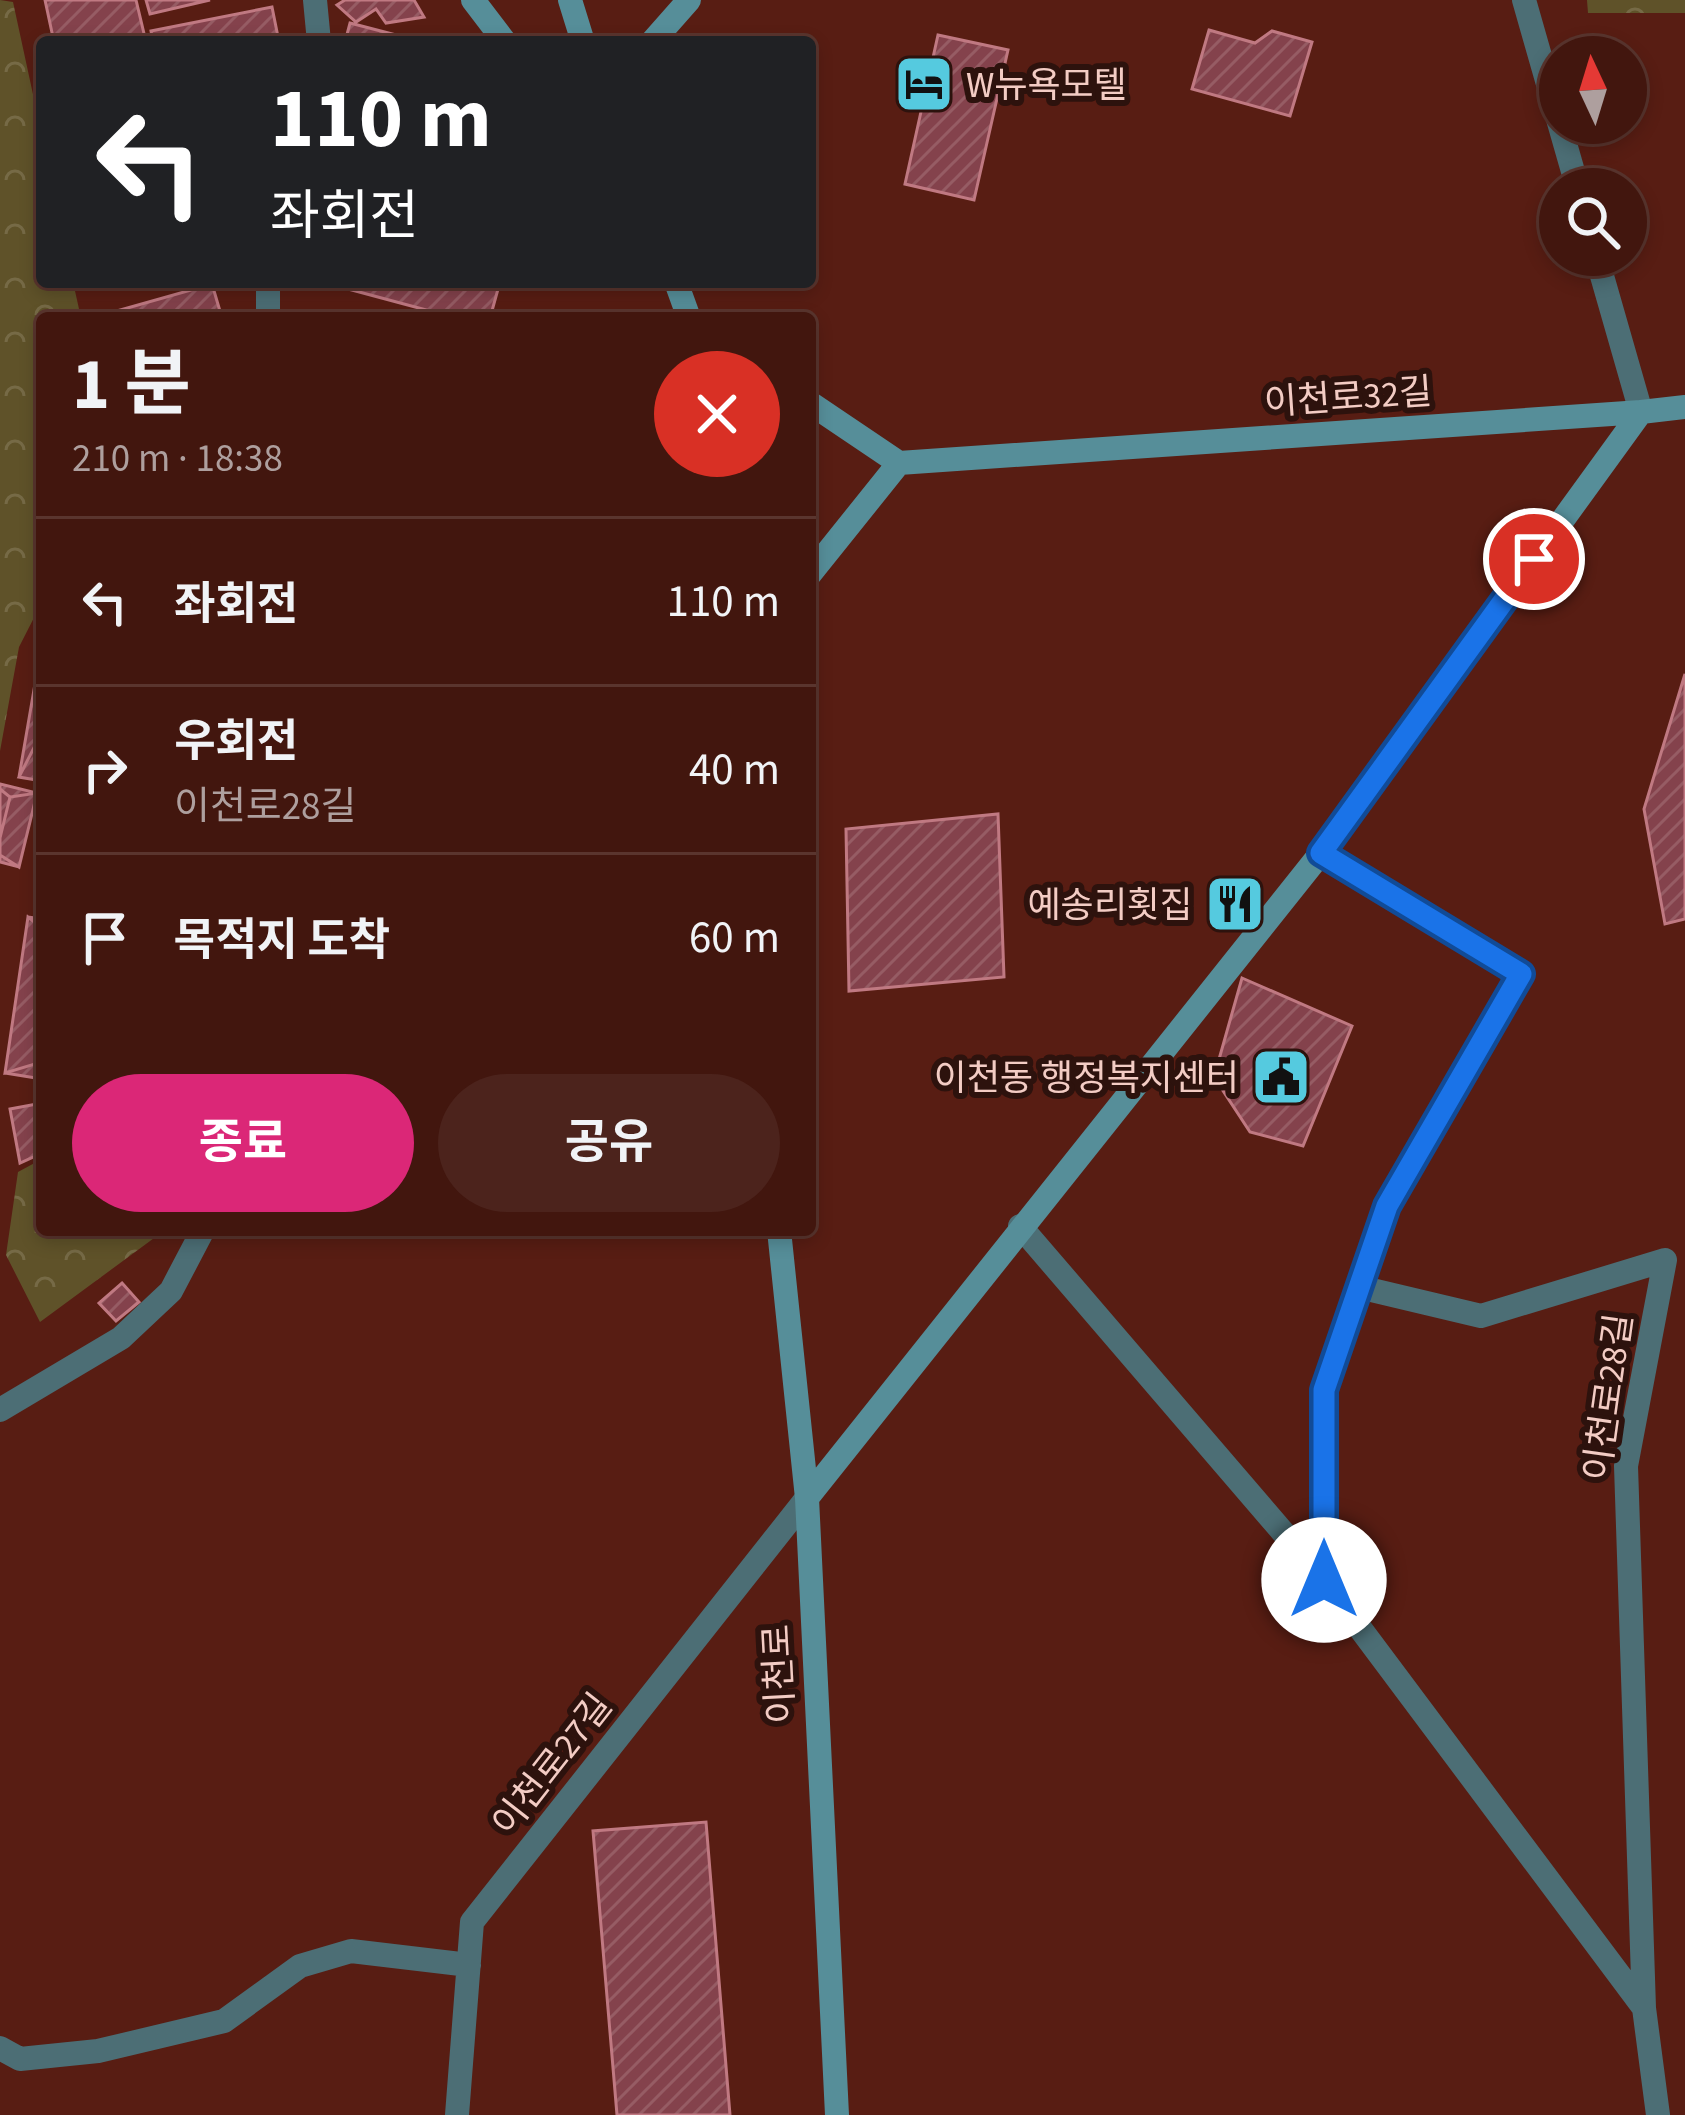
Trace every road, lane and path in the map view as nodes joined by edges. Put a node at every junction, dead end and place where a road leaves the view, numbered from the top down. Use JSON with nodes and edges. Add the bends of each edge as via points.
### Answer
{"nodes":[{"id":1,"x":315,"y":0,"type":"edge"},
{"id":2,"x":473,"y":0,"type":"edge"},
{"id":3,"x":570,"y":0,"type":"edge"},
{"id":4,"x":689,"y":0,"type":"edge"},
{"id":5,"x":1524,"y":0,"type":"edge"},
{"id":6,"x":318,"y":36,"type":"edge"},
{"id":7,"x":500,"y":36,"type":"edge"},
{"id":8,"x":581,"y":36,"type":"edge"},
{"id":9,"x":657,"y":36,"type":"edge"},
{"id":10,"x":1572,"y":168,"type":"edge"},
{"id":11,"x":1602,"y":276,"type":"edge"},
{"id":12,"x":1685,"y":407,"type":"edge"},
{"id":13,"x":816,"y":408,"type":"edge"},
{"id":14,"x":1641,"y":412,"type":"junction"},
{"id":15,"x":898,"y":464,"type":"junction"},
{"id":16,"x":816,"y":566,"type":"edge"},
{"id":17,"x":1321,"y":853,"type":"junction"},
{"id":18,"x":1019,"y":1226,"type":"junction"},
{"id":19,"x":200,"y":1236,"type":"edge"},
{"id":20,"x":780,"y":1236,"type":"edge"},
{"id":21,"x":1359,"y":1288,"type":"junction"},
{"id":22,"x":0,"y":1410,"type":"edge"},
{"id":23,"x":807,"y":1498,"type":"junction"},
{"id":24,"x":1324,"y":1580,"type":"junction"},
{"id":25,"x":469,"y":1965,"type":"junction"},
{"id":26,"x":1644,"y":2008,"type":"junction"},
{"id":27,"x":0,"y":2048,"type":"edge"},
{"id":28,"x":457,"y":2115,"type":"edge"},
{"id":29,"x":837,"y":2115,"type":"edge"},
{"id":30,"x":1658,"y":2115,"type":"edge"}],
"edges":[{"from":1,"to":6,"type":"street"},
{"from":2,"to":7,"type":"street"},
{"from":3,"to":8,"type":"street"},
{"from":4,"to":9,"type":"street"},
{"from":5,"to":10,"type":"street"},
{"from":11,"to":14,"type":"street"},
{"from":12,"to":14,"type":"street"},
{"from":13,"to":15,"type":"street"},
{"from":14,"to":15,"type":"street","name":"이천로32길"},
{"from":14,"to":17,"type":"street"},
{"from":15,"to":16,"type":"street"},
{"from":17,"to":18,"type":"street"},
{"from":17,"to":21,"type":"street","via":[[1521,974],[1387,1206]]},
{"from":18,"to":23,"type":"street"},
{"from":18,"to":24,"type":"street","name":"이천로28길"},
{"from":19,"to":22,"type":"street","via":[[170,1292],[122,1339]]},
{"from":20,"to":23,"type":"street","name":"이천로"},
{"from":21,"to":24,"type":"street","via":[[1324,1390]]},
{"from":21,"to":26,"type":"street","name":"이천로28길","via":[[1481,1316],[1666,1260],[1626,1466]]},
{"from":23,"to":25,"type":"street","name":"이천로27길","via":[[472,1922]]},
{"from":23,"to":29,"type":"street","name":"이천로"},
{"from":24,"to":26,"type":"street","name":"이천로28길"},
{"from":25,"to":27,"type":"street","via":[[351,1952],[299,1966],[224,2021],[98,2051],[20,2059]]},
{"from":25,"to":28,"type":"street","name":"이천로27길"},
{"from":26,"to":30,"type":"street","name":"이천로28길"}]}
